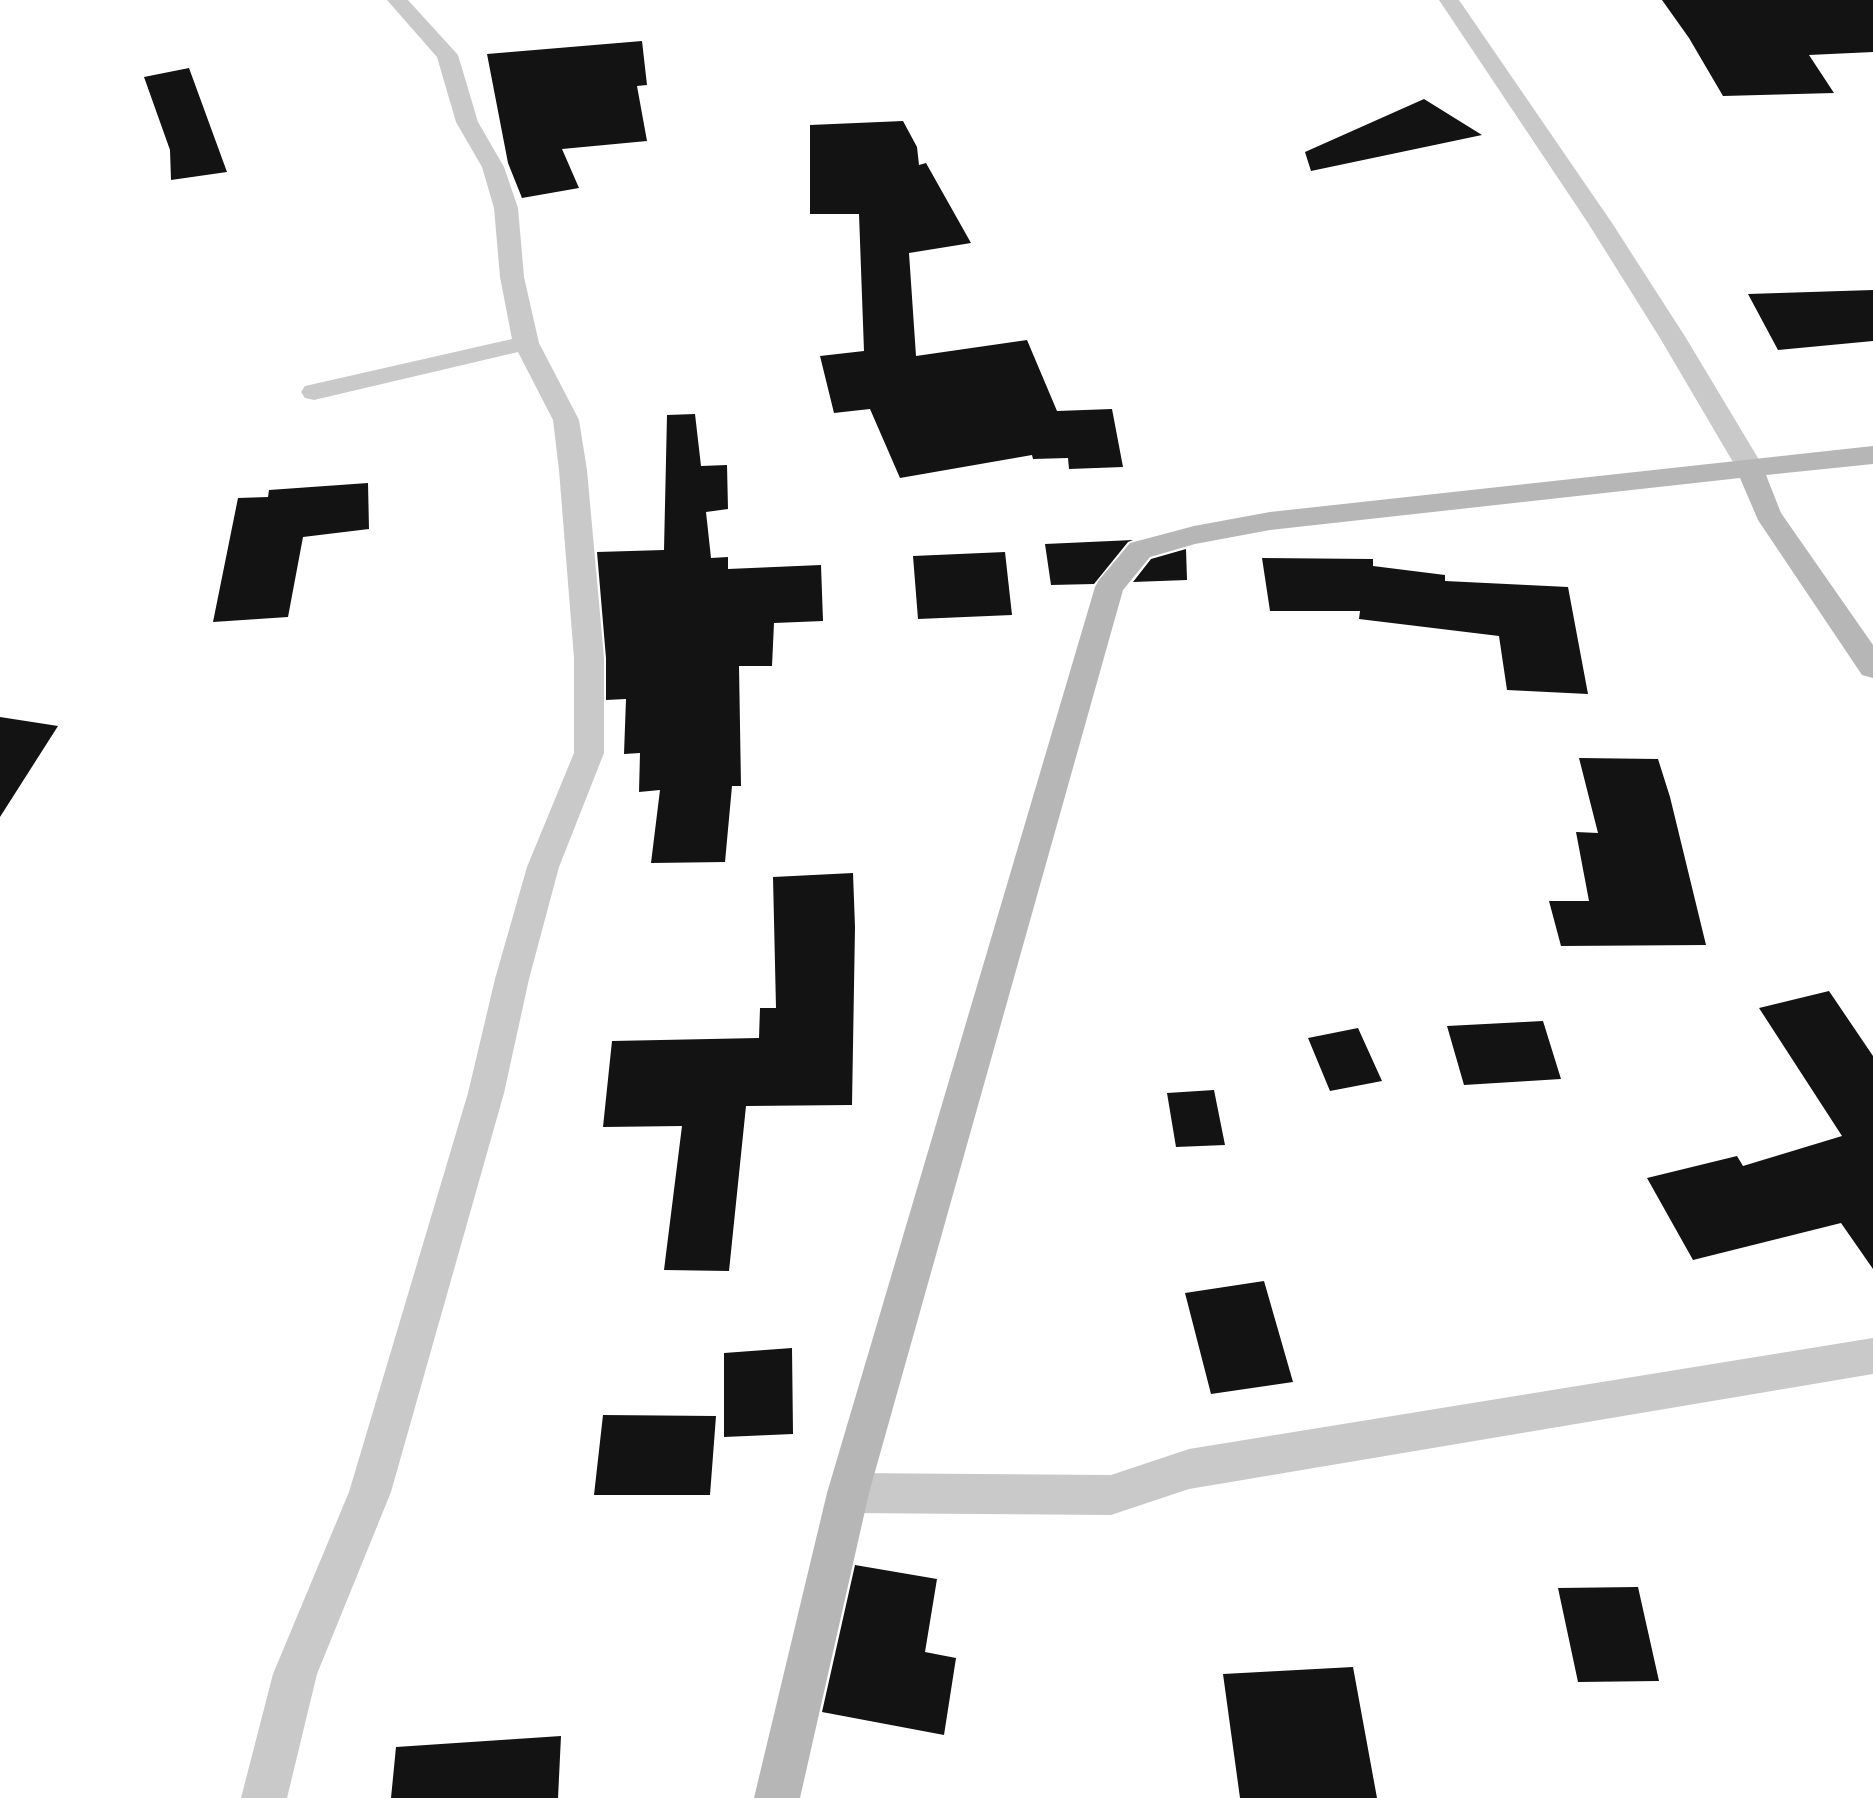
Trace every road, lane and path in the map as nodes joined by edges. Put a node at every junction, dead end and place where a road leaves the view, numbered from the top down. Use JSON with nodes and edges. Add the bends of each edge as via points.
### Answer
{"nodes":[{"id":1,"x":397,"y":0,"type":"edge"},
{"id":2,"x":1449,"y":0,"type":"edge"},
{"id":3,"x":526,"y":343,"type":"junction"},
{"id":4,"x":314,"y":392,"type":"dead end"},
{"id":5,"x":1873,"y":455,"type":"edge"},
{"id":6,"x":1749,"y":468,"type":"junction"},
{"id":7,"x":1873,"y":668,"type":"edge"},
{"id":8,"x":1873,"y":1356,"type":"edge"},
{"id":9,"x":848,"y":1493,"type":"junction"},
{"id":10,"x":264,"y":1798,"type":"edge"},
{"id":11,"x":777,"y":1798,"type":"edge"}],
"edges":[{"from":1,"to":3,"type":"street","via":[[447,56],[468,122],[493,167],[506,208],[512,278]]},
{"from":2,"to":6,"type":"street","via":[[1674,338]]},
{"from":3,"to":4,"type":"street"},
{"from":3,"to":10,"type":"street","via":[[566,420],[589,658],[589,753],[543,867],[486,1093],[370,1492],[295,1674]]},
{"from":5,"to":6,"type":"street"},
{"from":6,"to":7,"type":"street","via":[[1768,514]]},
{"from":6,"to":9,"type":"street","via":[[1270,521],[1140,550],[1109,587]]},
{"from":8,"to":9,"type":"street","via":[[1189,1469],[1111,1495]]},
{"from":9,"to":11,"type":"street"}]}
